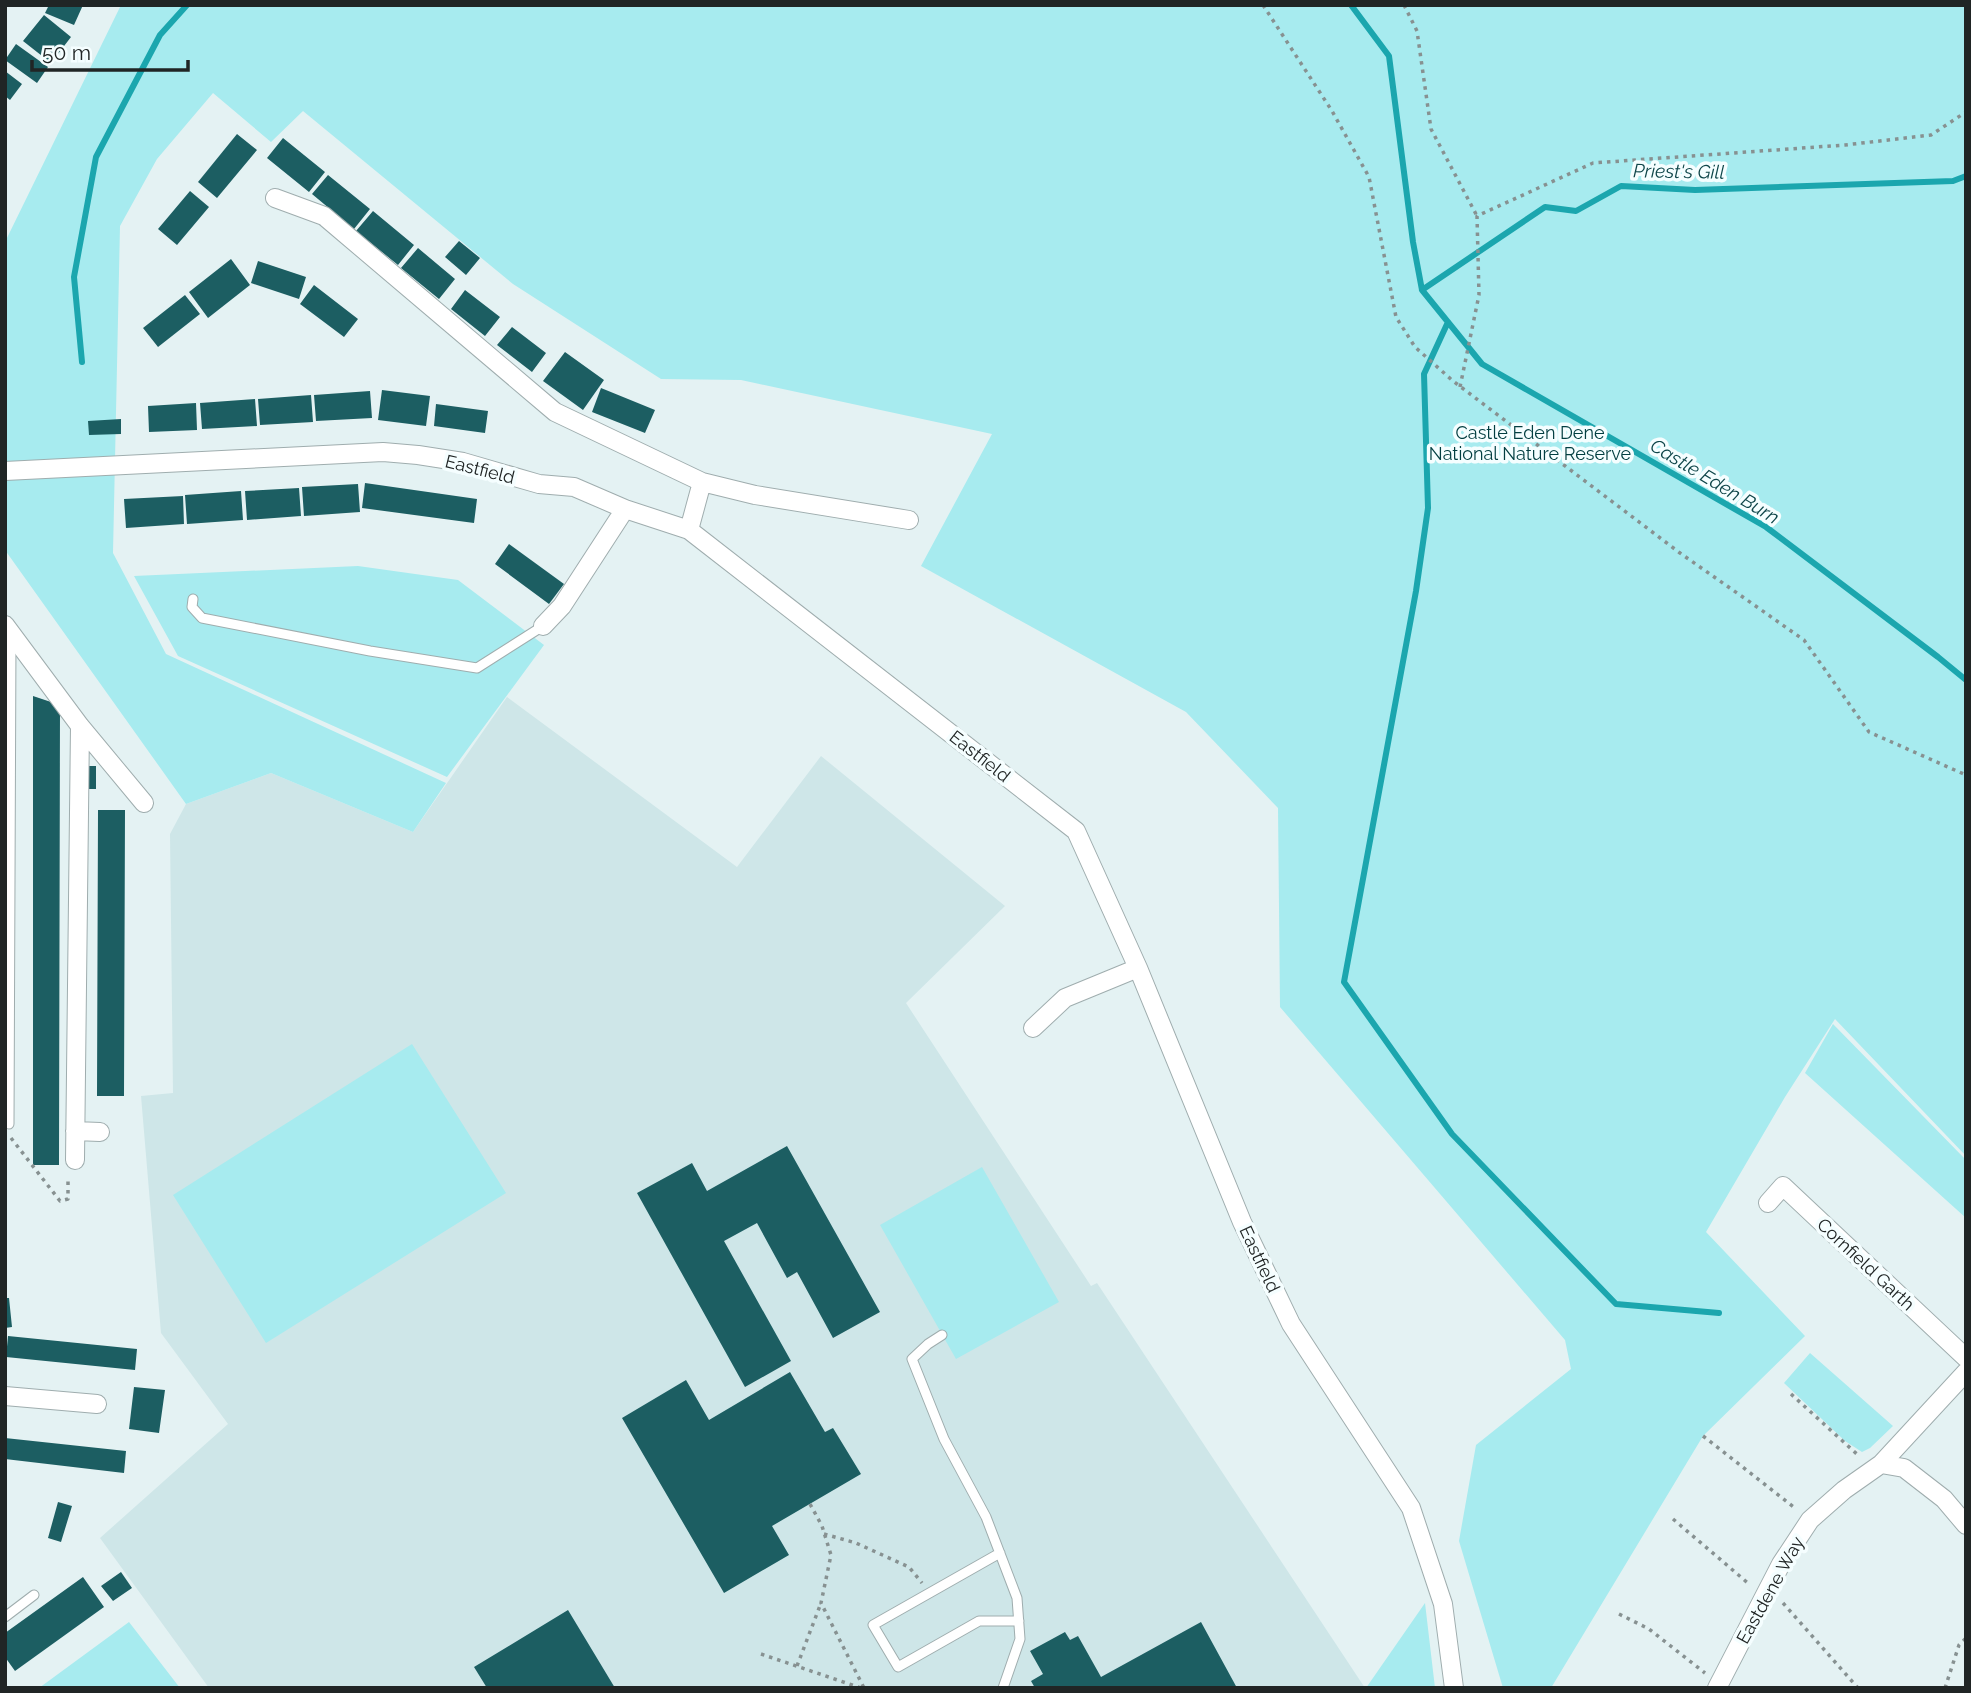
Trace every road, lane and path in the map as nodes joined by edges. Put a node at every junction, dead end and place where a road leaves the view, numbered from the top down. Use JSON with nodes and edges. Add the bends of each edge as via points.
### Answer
{"nodes":[{"id":1,"x":1264,"y":5,"type":"edge"},
{"id":2,"x":1404,"y":5,"type":"edge"},
{"id":3,"x":1966,"y":112,"type":"edge"},
{"id":4,"x":275,"y":198,"type":"dead end"},
{"id":5,"x":1477,"y":216,"type":"junction"},
{"id":6,"x":1460,"y":387,"type":"junction"},
{"id":7,"x":5,"y":471,"type":"edge"},
{"id":8,"x":702,"y":482,"type":"junction"},
{"id":9,"x":625,"y":509,"type":"junction"},
{"id":10,"x":909,"y":520,"type":"dead end"},
{"id":11,"x":689,"y":530,"type":"junction"},
{"id":12,"x":193,"y":599,"type":"dead end"},
{"id":13,"x":543,"y":626,"type":"joint"},
{"id":14,"x":8,"y":629,"type":"edge"},
{"id":15,"x":80,"y":726,"type":"junction"},
{"id":16,"x":1966,"y":775,"type":"edge"},
{"id":17,"x":144,"y":803,"type":"dead end"},
{"id":18,"x":1138,"y":968,"type":"junction"},
{"id":19,"x":1033,"y":1028,"type":"dead end"},
{"id":20,"x":8,"y":1128,"type":"edge"},
{"id":21,"x":75,"y":1131,"type":"junction"},
{"id":22,"x":100,"y":1132,"type":"dead end"},
{"id":23,"x":75,"y":1160,"type":"joint"},
{"id":24,"x":1768,"y":1203,"type":"dead end"},
{"id":25,"x":942,"y":1335,"type":"dead end"},
{"id":26,"x":1966,"y":1358,"type":"edge"},
{"id":27,"x":1966,"y":1372,"type":"edge"},
{"id":28,"x":1791,"y":1394,"type":"dead end"},
{"id":29,"x":5,"y":1396,"type":"edge"},
{"id":30,"x":97,"y":1404,"type":"dead end"},
{"id":31,"x":1703,"y":1436,"type":"dead end"},
{"id":32,"x":1878,"y":1466,"type":"junction"},
{"id":33,"x":810,"y":1504,"type":"dead end"},
{"id":34,"x":1673,"y":1519,"type":"dead end"},
{"id":35,"x":1810,"y":1520,"type":"junction"},
{"id":36,"x":1966,"y":1525,"type":"edge"},
{"id":37,"x":824,"y":1534,"type":"junction"},
{"id":38,"x":1000,"y":1553,"type":"junction"},
{"id":39,"x":1767,"y":1592,"type":"junction"},
{"id":40,"x":929,"y":1593,"type":"junction"},
{"id":41,"x":34,"y":1595,"type":"dead end"},
{"id":42,"x":821,"y":1603,"type":"junction"},
{"id":43,"x":1619,"y":1614,"type":"dead end"},
{"id":44,"x":5,"y":1616,"type":"edge"},
{"id":45,"x":1019,"y":1622,"type":"junction"},
{"id":46,"x":1966,"y":1638,"type":"edge"},
{"id":47,"x":761,"y":1654,"type":"dead end"},
{"id":48,"x":797,"y":1666,"type":"junction"},
{"id":49,"x":1718,"y":1686,"type":"edge"},
{"id":50,"x":863,"y":1688,"type":"edge"},
{"id":51,"x":1003,"y":1688,"type":"edge"},
{"id":52,"x":1454,"y":1688,"type":"edge"},
{"id":53,"x":1858,"y":1688,"type":"edge"},
{"id":54,"x":1945,"y":1688,"type":"edge"}],
"edges":[{"from":1,"to":6,"type":"path","via":[[1369,177],[1396,317],[1415,347]]},
{"from":2,"to":5,"type":"path","via":[[1417,31],[1431,129]]},
{"from":3,"to":5,"type":"path","via":[[1931,135],[1593,163]]},
{"from":4,"to":8,"type":"street","via":[[324,216],[555,412]]},
{"from":5,"to":6,"type":"path","via":[[1479,295]]},
{"from":6,"to":16,"type":"path","via":[[1804,640],[1869,732]]},
{"from":7,"to":9,"type":"street","name":"Eastfield","via":[[383,452],[463,462],[539,484],[574,487]]},
{"from":8,"to":10,"type":"street"},
{"from":8,"to":11,"type":"street"},
{"from":9,"to":11,"type":"street","name":"Eastfield"},
{"from":9,"to":13,"type":"street","via":[[562,606]]},
{"from":11,"to":18,"type":"street","name":"Eastfield","via":[[1076,831]]},
{"from":12,"to":13,"type":"lane","via":[[192,607],[202,618],[477,668]]},
{"from":14,"to":15,"type":"street"},
{"from":14,"to":20,"type":"lane"},
{"from":15,"to":17,"type":"street"},
{"from":15,"to":21,"type":"street"},
{"from":18,"to":19,"type":"street","via":[[1065,998]]},
{"from":18,"to":52,"type":"street","name":"Eastfield","via":[[1242,1222],[1290,1324],[1411,1508],[1443,1604]]},
{"from":20,"to":23,"type":"path","via":[[60,1201],[68,1199],[68,1171]]},
{"from":21,"to":22,"type":"street"},
{"from":21,"to":23,"type":"street"},
{"from":24,"to":26,"type":"street","name":"Cornfield Garth","via":[[1783,1186]]},
{"from":25,"to":38,"type":"lane","via":[[912,1359],[944,1439]]},
{"from":27,"to":32,"type":"street"},
{"from":28,"to":32,"type":"path","via":[[1852,1451]]},
{"from":29,"to":30,"type":"street"},
{"from":31,"to":35,"type":"path"},
{"from":32,"to":35,"type":"street","name":"Eastdene Way"},
{"from":32,"to":36,"type":"street","via":[[1904,1468],[1944,1499]]},
{"from":33,"to":37,"type":"path"},
{"from":34,"to":39,"type":"path"},
{"from":35,"to":39,"type":"street","name":"Eastdene Way"},
{"from":37,"to":40,"type":"path","via":[[909,1567]]},
{"from":37,"to":42,"type":"path","via":[[831,1555]]},
{"from":38,"to":40,"type":"lane"},
{"from":38,"to":45,"type":"lane","via":[[1017,1598]]},
{"from":39,"to":49,"type":"street","name":"Eastdene Way"},
{"from":39,"to":53,"type":"path"},
{"from":40,"to":45,"type":"lane","via":[[873,1625],[898,1667],[979,1621]]},
{"from":41,"to":44,"type":"lane"},
{"from":42,"to":48,"type":"path"},
{"from":42,"to":50,"type":"path"},
{"from":43,"to":49,"type":"path","via":[[1649,1629]]},
{"from":45,"to":51,"type":"lane","via":[[1020,1639]]},
{"from":46,"to":54,"type":"path","via":[[1959,1645]]},
{"from":47,"to":48,"type":"path"},
{"from":48,"to":50,"type":"path"}]}
